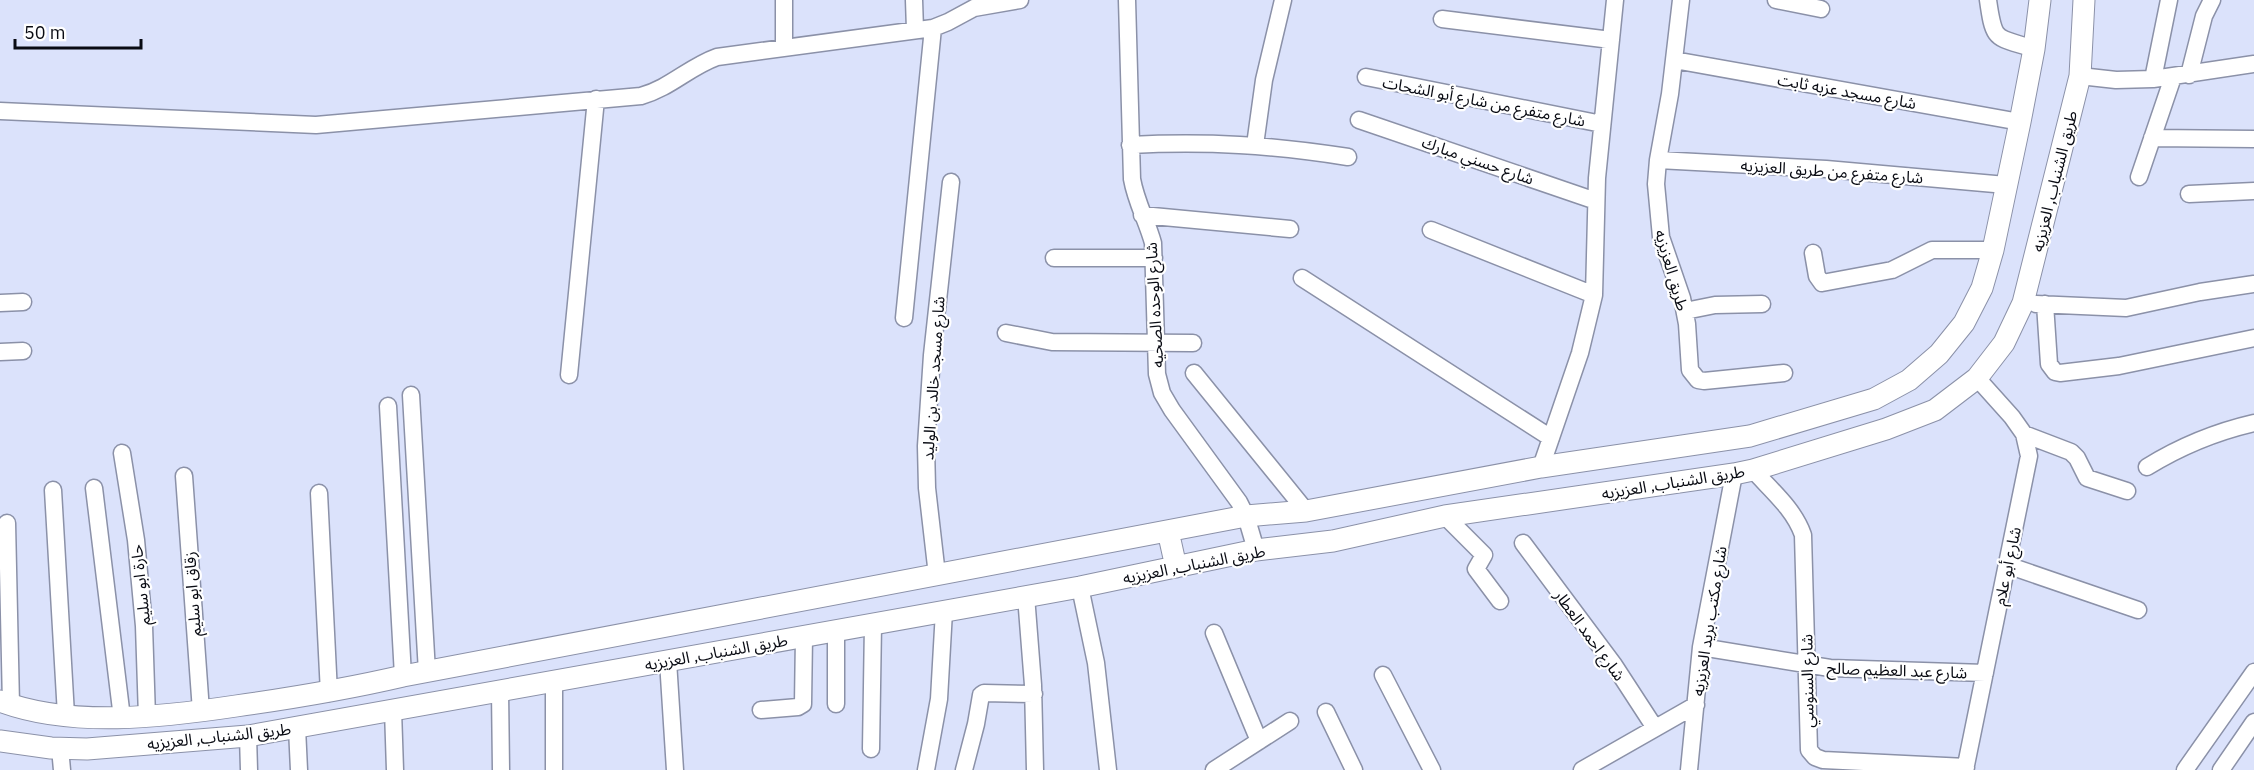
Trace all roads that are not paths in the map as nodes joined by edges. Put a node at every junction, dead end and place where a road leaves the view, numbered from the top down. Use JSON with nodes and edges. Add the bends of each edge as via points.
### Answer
{"nodes":[{"id":1,"x":784,"y":0,"type":"edge"},
{"id":2,"x":914,"y":0,"type":"edge"},
{"id":3,"x":1020,"y":0,"type":"edge"},
{"id":4,"x":1127,"y":0,"type":"edge"},
{"id":5,"x":1283,"y":0,"type":"edge"},
{"id":6,"x":1615,"y":0,"type":"edge"},
{"id":7,"x":1681,"y":0,"type":"edge"},
{"id":8,"x":1776,"y":0,"type":"edge"},
{"id":9,"x":1988,"y":0,"type":"edge"},
{"id":10,"x":2040,"y":0,"type":"edge"},
{"id":11,"x":2084,"y":0,"type":"edge"},
{"id":12,"x":2169,"y":0,"type":"edge"},
{"id":13,"x":2212,"y":0,"type":"edge"},
{"id":14,"x":1821,"y":9,"type":"dead end"},
{"id":15,"x":1442,"y":20,"type":"dead end"},
{"id":16,"x":933,"y":28,"type":"junction"},
{"id":17,"x":915,"y":30,"type":"junction"},
{"id":18,"x":1611,"y":40,"type":"junction"},
{"id":19,"x":784,"y":48,"type":"junction"},
{"id":20,"x":2034,"y":49,"type":"junction"},
{"id":21,"x":1674,"y":60,"type":"junction"},
{"id":22,"x":2254,"y":64,"type":"edge"},
{"id":23,"x":2080,"y":76,"type":"junction"},
{"id":24,"x":2181,"y":76,"type":"junction"},
{"id":25,"x":1366,"y":77,"type":"dead end"},
{"id":26,"x":2153,"y":79,"type":"junction"},
{"id":27,"x":596,"y":99,"type":"junction"},
{"id":28,"x":0,"y":111,"type":"edge"},
{"id":29,"x":1359,"y":120,"type":"dead end"},
{"id":30,"x":2020,"y":122,"type":"junction"},
{"id":31,"x":1602,"y":124,"type":"junction"},
{"id":32,"x":2152,"y":138,"type":"junction"},
{"id":33,"x":2254,"y":139,"type":"edge"},
{"id":34,"x":1130,"y":145,"type":"junction"},
{"id":35,"x":1255,"y":145,"type":"junction"},
{"id":36,"x":1348,"y":157,"type":"dead end"},
{"id":37,"x":1658,"y":160,"type":"junction"},
{"id":38,"x":2139,"y":177,"type":"dead end"},
{"id":39,"x":951,"y":182,"type":"dead end"},
{"id":40,"x":2006,"y":185,"type":"junction"},
{"id":41,"x":2254,"y":191,"type":"edge"},
{"id":42,"x":2189,"y":195,"type":"dead end"},
{"id":43,"x":1596,"y":201,"type":"junction"},
{"id":44,"x":1142,"y":215,"type":"junction"},
{"id":45,"x":1290,"y":229,"type":"dead end"},
{"id":46,"x":1431,"y":230,"type":"dead end"},
{"id":47,"x":1993,"y":250,"type":"junction"},
{"id":48,"x":1813,"y":253,"type":"dead end"},
{"id":49,"x":1054,"y":258,"type":"dead end"},
{"id":50,"x":1154,"y":258,"type":"junction"},
{"id":51,"x":1302,"y":278,"type":"dead end"},
{"id":52,"x":2254,"y":284,"type":"edge"},
{"id":53,"x":1594,"y":295,"type":"junction"},
{"id":54,"x":23,"y":302,"type":"dead end"},
{"id":55,"x":0,"y":303,"type":"edge"},
{"id":56,"x":2023,"y":303,"type":"junction"},
{"id":57,"x":1762,"y":304,"type":"dead end"},
{"id":58,"x":2045,"y":304,"type":"junction"},
{"id":59,"x":1685,"y":311,"type":"junction"},
{"id":60,"x":904,"y":318,"type":"dead end"},
{"id":61,"x":1006,"y":333,"type":"dead end"},
{"id":62,"x":2254,"y":338,"type":"edge"},
{"id":63,"x":1156,"y":343,"type":"junction"},
{"id":64,"x":1193,"y":343,"type":"dead end"},
{"id":65,"x":23,"y":351,"type":"dead end"},
{"id":66,"x":0,"y":352,"type":"edge"},
{"id":67,"x":1194,"y":373,"type":"dead end"},
{"id":68,"x":1784,"y":373,"type":"dead end"},
{"id":69,"x":569,"y":375,"type":"dead end"},
{"id":70,"x":1977,"y":378,"type":"junction"},
{"id":71,"x":411,"y":395,"type":"dead end"},
{"id":72,"x":388,"y":406,"type":"dead end"},
{"id":73,"x":2254,"y":423,"type":"edge"},
{"id":74,"x":2024,"y":434,"type":"junction"},
{"id":75,"x":1551,"y":438,"type":"junction"},
{"id":76,"x":122,"y":453,"type":"dead end"},
{"id":77,"x":1541,"y":467,"type":"junction"},
{"id":78,"x":2147,"y":467,"type":"dead end"},
{"id":79,"x":1743,"y":472,"type":"junction"},
{"id":80,"x":184,"y":476,"type":"dead end"},
{"id":81,"x":94,"y":488,"type":"dead end"},
{"id":82,"x":53,"y":489,"type":"dead end"},
{"id":83,"x":2127,"y":491,"type":"dead end"},
{"id":84,"x":319,"y":493,"type":"dead end"},
{"id":85,"x":1306,"y":511,"type":"junction"},
{"id":86,"x":1246,"y":516,"type":"junction"},
{"id":87,"x":1445,"y":516,"type":"junction"},
{"id":88,"x":7,"y":523,"type":"dead end"},
{"id":89,"x":1168,"y":531,"type":"junction"},
{"id":90,"x":1523,"y":543,"type":"dead end"},
{"id":91,"x":1256,"y":550,"type":"junction"},
{"id":92,"x":2007,"y":565,"type":"junction"},
{"id":93,"x":1176,"y":567,"type":"junction"},
{"id":94,"x":937,"y":575,"type":"junction"},
{"id":95,"x":1080,"y":587,"type":"junction"},
{"id":96,"x":1026,"y":596,"type":"junction"},
{"id":97,"x":1500,"y":601,"type":"dead end"},
{"id":98,"x":2138,"y":610,"type":"dead end"},
{"id":99,"x":944,"y":611,"type":"junction"},
{"id":100,"x":873,"y":624,"type":"junction"},
{"id":101,"x":836,"y":630,"type":"junction"},
{"id":102,"x":1214,"y":633,"type":"dead end"},
{"id":103,"x":804,"y":636,"type":"junction"},
{"id":104,"x":1701,"y":647,"type":"junction"},
{"id":105,"x":668,"y":661,"type":"junction"},
{"id":106,"x":1807,"y":665,"type":"junction"},
{"id":107,"x":427,"y":672,"type":"junction"},
{"id":108,"x":2254,"y":672,"type":"edge"},
{"id":109,"x":1985,"y":673,"type":"junction"},
{"id":110,"x":1383,"y":675,"type":"dead end"},
{"id":111,"x":403,"y":676,"type":"junction"},
{"id":112,"x":554,"y":681,"type":"junction"},
{"id":113,"x":500,"y":691,"type":"junction"},
{"id":114,"x":329,"y":693,"type":"junction"},
{"id":115,"x":1034,"y":694,"type":"junction"},
{"id":116,"x":5,"y":703,"type":"edge"},
{"id":117,"x":836,"y":704,"type":"dead end"},
{"id":118,"x":1696,"y":705,"type":"junction"},
{"id":119,"x":393,"y":710,"type":"junction"},
{"id":120,"x":761,"y":710,"type":"dead end"},
{"id":121,"x":201,"y":711,"type":"junction"},
{"id":122,"x":1326,"y":712,"type":"dead end"},
{"id":123,"x":66,"y":715,"type":"junction"},
{"id":124,"x":147,"y":717,"type":"junction"},
{"id":125,"x":122,"y":718,"type":"junction"},
{"id":126,"x":1290,"y":720,"type":"dead end"},
{"id":127,"x":2254,"y":722,"type":"edge"},
{"id":128,"x":297,"y":728,"type":"junction"},
{"id":129,"x":1655,"y":728,"type":"junction"},
{"id":130,"x":248,"y":736,"type":"junction"},
{"id":131,"x":0,"y":741,"type":"edge"},
{"id":132,"x":1259,"y":741,"type":"junction"},
{"id":133,"x":60,"y":748,"type":"junction"},
{"id":134,"x":871,"y":749,"type":"dead end"},
{"id":135,"x":1586,"y":769,"type":"edge"},
{"id":136,"x":1965,"y":769,"type":"edge"},
{"id":137,"x":62,"y":770,"type":"edge"},
{"id":138,"x":249,"y":770,"type":"edge"},
{"id":139,"x":299,"y":770,"type":"edge"},
{"id":140,"x":395,"y":770,"type":"edge"},
{"id":141,"x":501,"y":770,"type":"edge"},
{"id":142,"x":555,"y":770,"type":"edge"},
{"id":143,"x":675,"y":770,"type":"edge"},
{"id":144,"x":926,"y":770,"type":"edge"},
{"id":145,"x":964,"y":770,"type":"edge"},
{"id":146,"x":1035,"y":770,"type":"edge"},
{"id":147,"x":1108,"y":770,"type":"edge"},
{"id":148,"x":1214,"y":770,"type":"edge"},
{"id":149,"x":1354,"y":770,"type":"edge"},
{"id":150,"x":1432,"y":770,"type":"edge"},
{"id":151,"x":1689,"y":770,"type":"edge"},
{"id":152,"x":2185,"y":770,"type":"edge"},
{"id":153,"x":2221,"y":770,"type":"edge"}],
"edges":[{"from":1,"to":19,"type":"street"},
{"from":2,"to":17,"type":"street"},
{"from":3,"to":16,"type":"street","via":[[974,8]]},
{"from":4,"to":34,"type":"street","name":"شارع الوحده الصحيه"},
{"from":5,"to":35,"type":"street","via":[[1264,80]]},
{"from":6,"to":18,"type":"street"},
{"from":7,"to":21,"type":"street","name":"طريق العزيزيه"},
{"from":8,"to":14,"type":"street"},
{"from":9,"to":20,"type":"street","via":[[1994,33]]},
{"from":10,"to":20,"type":"street","name":"طريق الشنباب, العزيزيه"},
{"from":11,"to":23,"type":"street","name":"طريق الشنباب, العزيزيه"},
{"from":12,"to":26,"type":"street"},
{"from":13,"to":24,"type":"street"},
{"from":15,"to":18,"type":"street"},
{"from":16,"to":17,"type":"street"},
{"from":16,"to":60,"type":"street"},
{"from":17,"to":19,"type":"street"},
{"from":18,"to":31,"type":"street"},
{"from":19,"to":27,"type":"street","via":[[717,57],[641,96]]},
{"from":20,"to":30,"type":"street","name":"طريق الشنباب, العزيزيه"},
{"from":21,"to":30,"type":"street","name":"شارع مسجد عزبه ثابت"},
{"from":21,"to":37,"type":"street","name":"طريق العزيزيه"},
{"from":22,"to":24,"type":"street"},
{"from":23,"to":26,"type":"street"},
{"from":23,"to":56,"type":"street","name":"طريق الشنباب, العزيزيه"},
{"from":24,"to":26,"type":"street"},
{"from":24,"to":32,"type":"street"},
{"from":25,"to":31,"type":"street","name":"شارع متفرع من شارع أبو الشحات"},
{"from":27,"to":28,"type":"street","via":[[316,125]]},
{"from":27,"to":69,"type":"street"},
{"from":29,"to":43,"type":"street","name":"شارع حسني مبارك"},
{"from":30,"to":40,"type":"street","name":"طريق الشنباب, العزيزيه"},
{"from":31,"to":43,"type":"street"},
{"from":32,"to":33,"type":"street"},
{"from":32,"to":38,"type":"street"},
{"from":34,"to":35,"type":"street"},
{"from":34,"to":44,"type":"street","name":"شارع الوحده الصحيه","via":[[1134,191]]},
{"from":35,"to":36,"type":"street"},
{"from":37,"to":40,"type":"street","name":"شارع متفرع من طريق العزيزيه","via":[[1826,169]]},
{"from":37,"to":59,"type":"street","name":"طريق العزيزيه","via":[[1656,202],[1661,237]]},
{"from":39,"to":94,"type":"street","name":"شارع مسجد خالد بن الوليد","via":[[926,446]]},
{"from":40,"to":47,"type":"street","name":"طريق الشنباب, العزيزيه"},
{"from":41,"to":42,"type":"street"},
{"from":43,"to":53,"type":"street"},
{"from":44,"to":45,"type":"street"},
{"from":44,"to":50,"type":"street","name":"شارع الوحده الصحيه","via":[[1153,243]]},
{"from":46,"to":53,"type":"street"},
{"from":47,"to":48,"type":"street","via":[[1932,250],[1892,270],[1822,283]]},
{"from":47,"to":77,"type":"street","name":"طريق الشنباب, العزيزيه","via":[[1982,288],[1958,331],[1909,380],[1874,399],[1750,436]]},
{"from":49,"to":50,"type":"street"},
{"from":50,"to":63,"type":"street","name":"شارع الوحده الصحيه"},
{"from":51,"to":75,"type":"street"},
{"from":52,"to":58,"type":"street","via":[[2126,308]]},
{"from":53,"to":75,"type":"street","via":[[1581,353]]},
{"from":54,"to":55,"type":"street"},
{"from":56,"to":58,"type":"street"},
{"from":56,"to":70,"type":"street","name":"طريق الشنباب, العزيزيه","via":[[2004,343]]},
{"from":57,"to":59,"type":"street","via":[[1715,305]]},
{"from":58,"to":62,"type":"street","via":[[2049,364],[2060,373],[2119,366]]},
{"from":59,"to":68,"type":"street","name":"طريق العزيزيه","via":[[1690,370],[1698,380]]},
{"from":61,"to":63,"type":"street","via":[[1052,342]]},
{"from":63,"to":64,"type":"street"},
{"from":63,"to":86,"type":"street","name":"شارع الوحده الصحيه","via":[[1162,393]]},
{"from":65,"to":66,"type":"street"},
{"from":67,"to":85,"type":"street"},
{"from":70,"to":74,"type":"street"},
{"from":70,"to":79,"type":"street","name":"طريق الشنباب, العزيزيه","via":[[1935,410],[1886,429]]},
{"from":71,"to":107,"type":"street"},
{"from":72,"to":111,"type":"street"},
{"from":73,"to":78,"type":"street","via":[[2209,435]]},
{"from":74,"to":83,"type":"street","via":[[2071,452],[2087,478]]},
{"from":74,"to":92,"type":"street","name":"شارع أبو علام","via":[[2029,456]]},
{"from":75,"to":77,"type":"street"},
{"from":76,"to":124,"type":"street","name":"حارة ابو سليم","via":[[136,540]]},
{"from":77,"to":85,"type":"street","name":"طريق الشنباب, العزيزيه"},
{"from":79,"to":87,"type":"street","name":"طريق الشنباب, العزيزيه"},
{"from":79,"to":104,"type":"street","name":"شارع مكتب بريد العزيزيه"},
{"from":79,"to":106,"type":"street","name":"شارع السنوسي","via":[[1790,510],[1803,535]]},
{"from":80,"to":121,"type":"street","name":"زقاق ابو سليم"},
{"from":81,"to":125,"type":"street"},
{"from":82,"to":123,"type":"street"},
{"from":84,"to":114,"type":"street"},
{"from":85,"to":86,"type":"street","name":"طريق الشنباب, العزيزيه"},
{"from":86,"to":89,"type":"street","name":"طريق الشنباب, العزيزيه"},
{"from":86,"to":91,"type":"street","name":"شارع الوحده الصحيه"},
{"from":87,"to":91,"type":"street","name":"طريق الشنباب, العزيزيه","via":[[1333,541]]},
{"from":87,"to":97,"type":"street","via":[[1484,555],[1476,568]]},
{"from":88,"to":116,"type":"street"},
{"from":89,"to":93,"type":"street"},
{"from":89,"to":94,"type":"street","name":"طريق الشنباب, العزيزيه"},
{"from":90,"to":129,"type":"street","name":"شارع احمد العطار","via":[[1614,665]]},
{"from":91,"to":93,"type":"street","name":"طريق الشنباب, العزيزيه"},
{"from":92,"to":98,"type":"street"},
{"from":92,"to":109,"type":"street","name":"شارع أبو علام"},
{"from":93,"to":95,"type":"street","name":"طريق الشنباب, العزيزيه"},
{"from":94,"to":107,"type":"street","name":"طريق الشنباب, العزيزيه"},
{"from":95,"to":96,"type":"street","name":"طريق الشنباب, العزيزيه"},
{"from":95,"to":147,"type":"street","via":[[1096,663]]},
{"from":96,"to":99,"type":"street","name":"طريق الشنباب, العزيزيه"},
{"from":96,"to":115,"type":"street"},
{"from":99,"to":100,"type":"street","name":"طريق الشنباب, العزيزيه"},
{"from":99,"to":144,"type":"street","via":[[939,699]]},
{"from":100,"to":101,"type":"street","name":"طريق الشنباب, العزيزيه"},
{"from":100,"to":134,"type":"street"},
{"from":101,"to":103,"type":"street","name":"طريق الشنباب, العزيزيه"},
{"from":101,"to":117,"type":"street"},
{"from":102,"to":132,"type":"street"},
{"from":103,"to":105,"type":"street","name":"طريق الشنباب, العزيزيه"},
{"from":103,"to":120,"type":"street","via":[[803,704]]},
{"from":104,"to":106,"type":"street","name":"شارع عبد العظيم صالح"},
{"from":104,"to":118,"type":"street","name":"شارع مكتب بريد العزيزيه"},
{"from":105,"to":112,"type":"street","name":"طريق الشنباب, العزيزيه"},
{"from":105,"to":143,"type":"street"},
{"from":106,"to":109,"type":"street","name":"شارع عبد العظيم صالح","via":[[1864,671]]},
{"from":106,"to":136,"type":"street","name":"شارع السنوسي","via":[[1808,741],[1815,757]]},
{"from":107,"to":111,"type":"street","name":"طريق الشنباب, العزيزيه"},
{"from":108,"to":152,"type":"street"},
{"from":109,"to":136,"type":"street","name":"شارع أبو علام"},
{"from":110,"to":150,"type":"street"},
{"from":111,"to":114,"type":"street","name":"طريق الشنباب, العزيزيه"},
{"from":112,"to":113,"type":"street","name":"طريق الشنباب, العزيزيه"},
{"from":112,"to":142,"type":"street"},
{"from":113,"to":119,"type":"street","name":"طريق الشنباب, العزيزيه"},
{"from":113,"to":141,"type":"street"},
{"from":114,"to":121,"type":"street","name":"طريق الشنباب, العزيزيه"},
{"from":115,"to":145,"type":"street","via":[[981,695]]},
{"from":115,"to":146,"type":"street"},
{"from":116,"to":123,"type":"street","name":"طريق الشنباب, العزيزيه"},
{"from":118,"to":129,"type":"street"},
{"from":118,"to":151,"type":"street","name":"شارع مكتب بريد العزيزيه"},
{"from":119,"to":128,"type":"street","name":"طريق الشنباب, العزيزيه"},
{"from":119,"to":140,"type":"street"},
{"from":121,"to":124,"type":"street","name":"طريق الشنباب, العزيزيه"},
{"from":122,"to":149,"type":"street"},
{"from":123,"to":125,"type":"street","name":"طريق الشنباب, العزيزيه"},
{"from":124,"to":125,"type":"street","name":"طريق الشنباب, العزيزيه"},
{"from":126,"to":132,"type":"street"},
{"from":127,"to":153,"type":"street"},
{"from":128,"to":130,"type":"street","name":"طريق الشنباب, العزيزيه"},
{"from":128,"to":139,"type":"street"},
{"from":129,"to":135,"type":"street"},
{"from":130,"to":133,"type":"street","name":"طريق الشنباب, العزيزيه"},
{"from":130,"to":138,"type":"street"},
{"from":131,"to":133,"type":"street","name":"طريق الشنباب, العزيزيه"},
{"from":132,"to":148,"type":"street"},
{"from":133,"to":137,"type":"street"}]}
